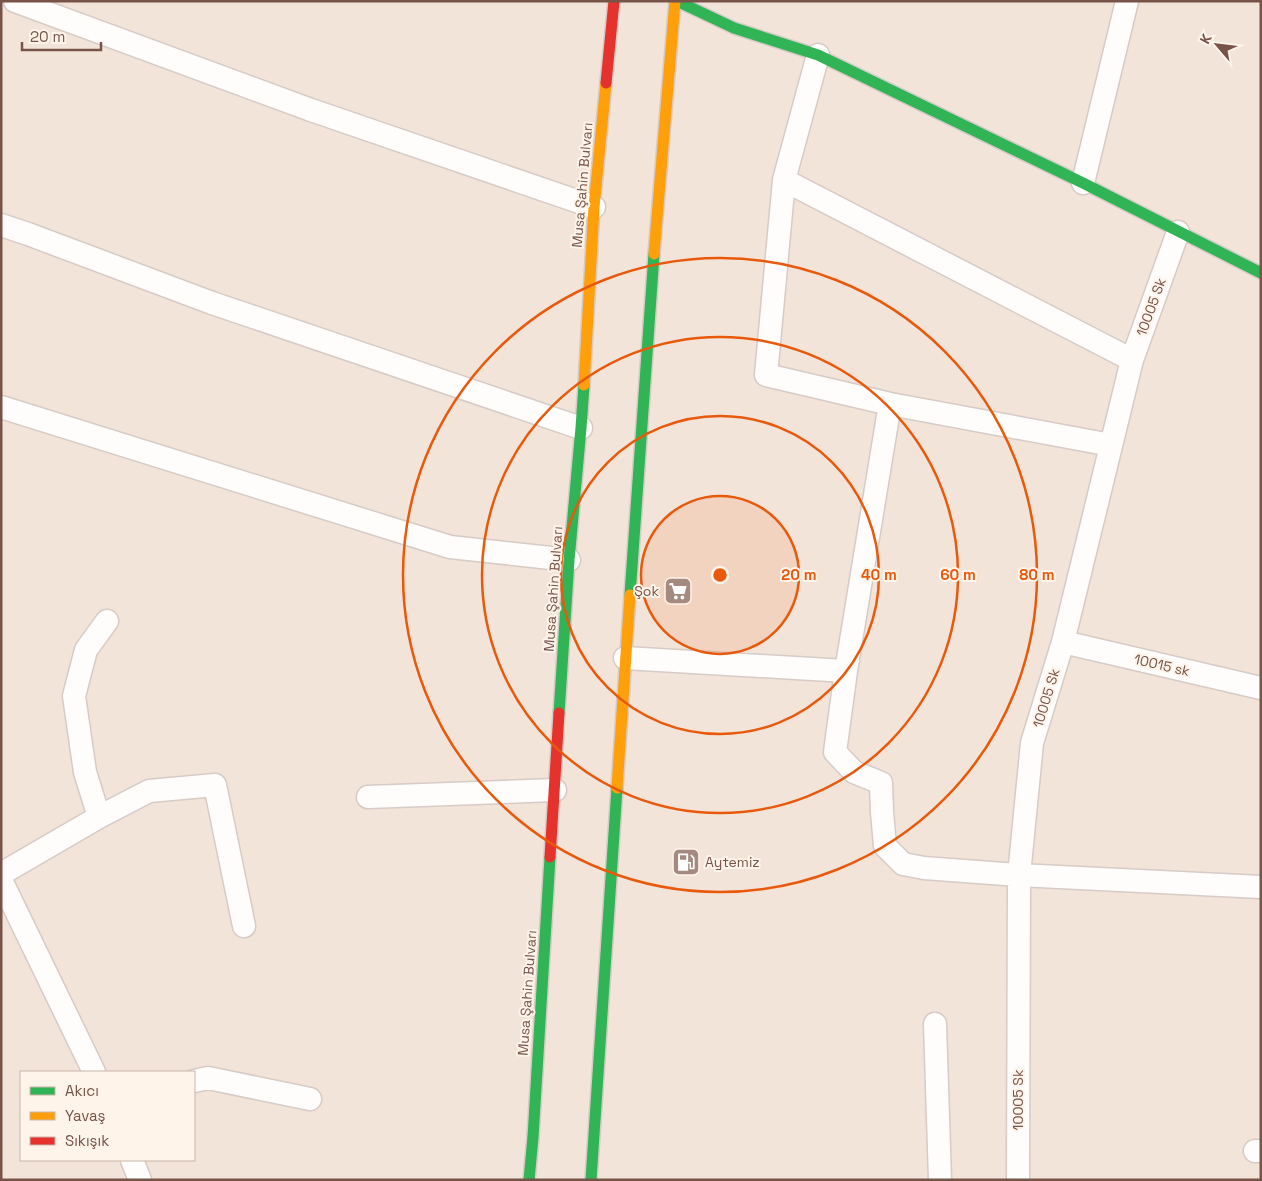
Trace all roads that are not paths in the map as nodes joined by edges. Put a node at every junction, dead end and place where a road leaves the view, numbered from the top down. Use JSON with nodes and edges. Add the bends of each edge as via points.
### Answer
{"nodes":[{"id":1,"x":15,"y":1,"type":"edge"},
{"id":2,"x":614,"y":1,"type":"edge"},
{"id":3,"x":676,"y":1,"type":"edge"},
{"id":4,"x":1128,"y":1,"type":"edge"},
{"id":5,"x":818,"y":55,"type":"junction"},
{"id":6,"x":784,"y":180,"type":"junction"},
{"id":7,"x":1083,"y":183,"type":"junction"},
{"id":8,"x":594,"y":207,"type":"junction"},
{"id":9,"x":1,"y":225,"type":"edge"},
{"id":10,"x":1178,"y":232,"type":"junction"},
{"id":11,"x":1261,"y":273,"type":"edge"},
{"id":12,"x":1132,"y":360,"type":"junction"},
{"id":13,"x":890,"y":404,"type":"junction"},
{"id":14,"x":1,"y":407,"type":"edge"},
{"id":15,"x":581,"y":428,"type":"junction"},
{"id":16,"x":1111,"y":445,"type":"junction"},
{"id":17,"x":569,"y":560,"type":"junction"},
{"id":18,"x":108,"y":620,"type":"dead end"},
{"id":19,"x":1063,"y":642,"type":"junction"},
{"id":20,"x":625,"y":658,"type":"junction"},
{"id":21,"x":846,"y":671,"type":"junction"},
{"id":22,"x":1261,"y":688,"type":"edge"},
{"id":23,"x":555,"y":790,"type":"junction"},
{"id":24,"x":368,"y":797,"type":"dead end"},
{"id":25,"x":99,"y":817,"type":"junction"},
{"id":26,"x":1,"y":874,"type":"edge"},
{"id":27,"x":1019,"y":875,"type":"junction"},
{"id":28,"x":1,"y":880,"type":"edge"},
{"id":29,"x":1261,"y":887,"type":"edge"},
{"id":30,"x":244,"y":926,"type":"dead end"},
{"id":31,"x":936,"y":1024,"type":"dead end"},
{"id":32,"x":94,"y":1071,"type":"edge"},
{"id":33,"x":195,"y":1081,"type":"edge"},
{"id":34,"x":310,"y":1099,"type":"dead end"},
{"id":35,"x":132,"y":1161,"type":"edge"},
{"id":36,"x":140,"y":1180,"type":"edge"},
{"id":37,"x":529,"y":1180,"type":"edge"},
{"id":38,"x":591,"y":1180,"type":"edge"},
{"id":39,"x":940,"y":1180,"type":"edge"},
{"id":40,"x":1018,"y":1180,"type":"edge"}],
"edges":[{"from":1,"to":8,"type":"street","via":[[311,110]]},
{"from":2,"to":8,"type":"main road","name":"Musa Şahin Bulvarı"},
{"from":3,"to":5,"type":"main road","via":[[734,28]]},
{"from":3,"to":20,"type":"main road"},
{"from":4,"to":7,"type":"street"},
{"from":5,"to":6,"type":"street"},
{"from":5,"to":7,"type":"main road"},
{"from":6,"to":12,"type":"street"},
{"from":6,"to":13,"type":"street","via":[[766,375]]},
{"from":7,"to":10,"type":"main road"},
{"from":8,"to":15,"type":"main road","name":"Musa Şahin Bulvarı"},
{"from":9,"to":15,"type":"street","via":[[212,303]]},
{"from":10,"to":11,"type":"main road"},
{"from":10,"to":12,"type":"street","name":"10005 Sk"},
{"from":12,"to":16,"type":"street","name":"10005 Sk"},
{"from":13,"to":16,"type":"street"},
{"from":13,"to":21,"type":"street"},
{"from":14,"to":17,"type":"street","via":[[450,547]]},
{"from":15,"to":17,"type":"main road","name":"Musa Şahin Bulvarı"},
{"from":16,"to":19,"type":"street","name":"10005 Sk"},
{"from":17,"to":23,"type":"main road","name":"Musa Şahin Bulvarı"},
{"from":18,"to":25,"type":"street","via":[[86,650],[74,696],[85,772]]},
{"from":19,"to":22,"type":"street","name":"10015 sk"},
{"from":19,"to":27,"type":"street","name":"10005 Sk","via":[[1032,743]]},
{"from":20,"to":21,"type":"street"},
{"from":20,"to":38,"type":"main road"},
{"from":21,"to":27,"type":"street","via":[[835,752],[854,772],[881,783],[885,846],[903,864]]},
{"from":23,"to":24,"type":"street"},
{"from":23,"to":37,"type":"main road","name":"Musa Şahin Bulvarı"},
{"from":25,"to":26,"type":"street"},
{"from":25,"to":30,"type":"street","via":[[149,791],[215,785]]},
{"from":27,"to":29,"type":"street"},
{"from":27,"to":40,"type":"street","name":"10005 Sk"},
{"from":28,"to":32,"type":"street"},
{"from":31,"to":39,"type":"street"},
{"from":33,"to":34,"type":"street","via":[[208,1078]]},
{"from":35,"to":36,"type":"street"}]}
